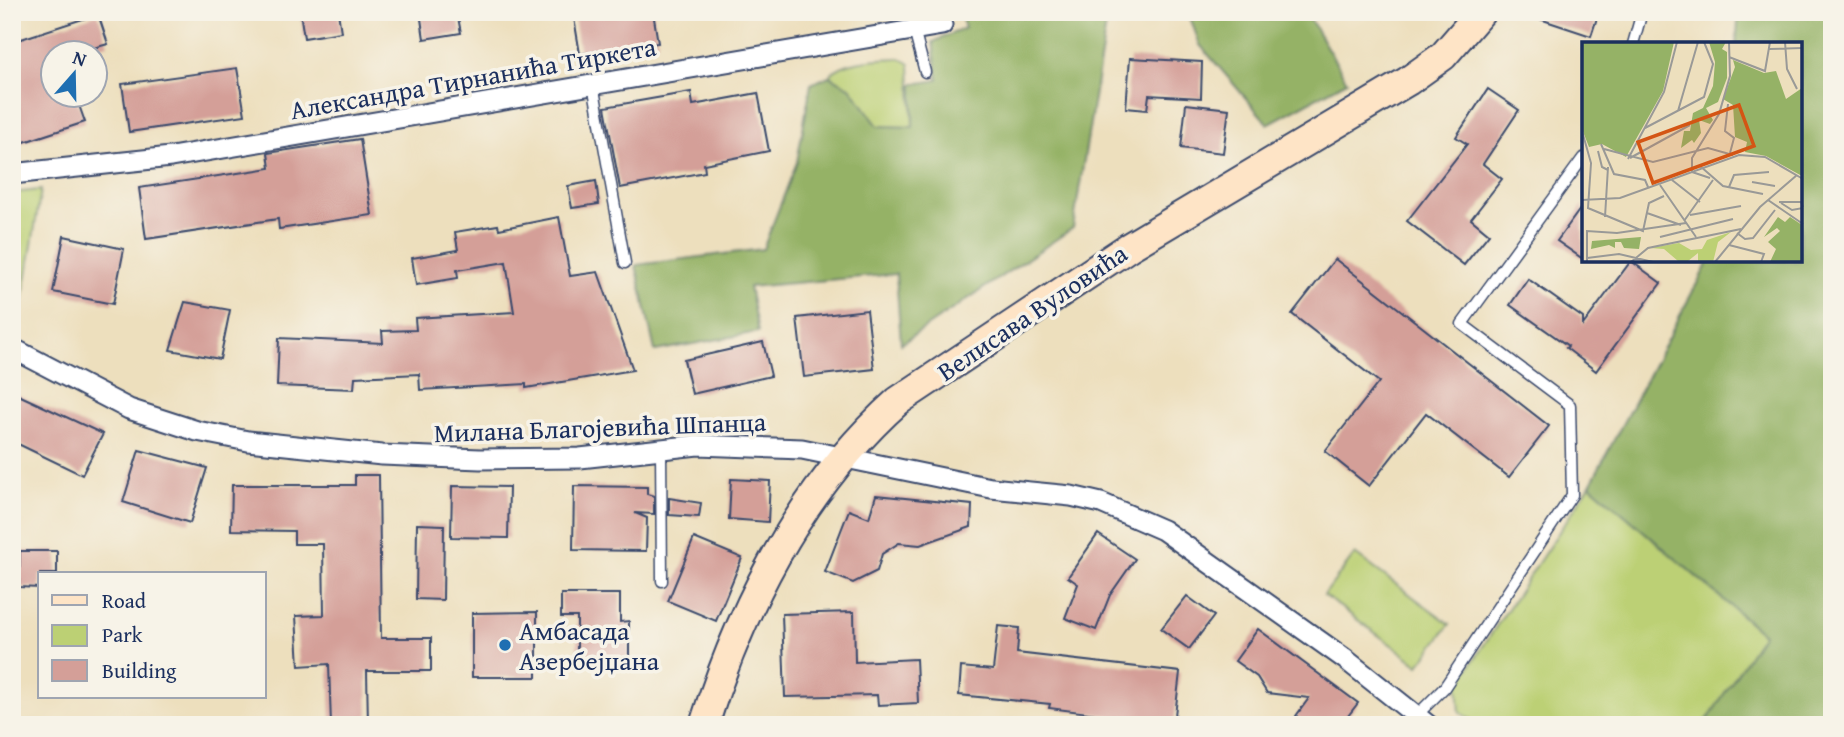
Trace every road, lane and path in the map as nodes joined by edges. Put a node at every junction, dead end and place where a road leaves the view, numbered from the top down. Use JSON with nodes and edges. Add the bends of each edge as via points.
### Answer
{"nodes":[{"id":1,"x":1481,"y":12,"type":"edge"},
{"id":2,"x":1642,"y":12,"type":"edge"},
{"id":3,"x":942,"y":25,"type":"dead end"},
{"id":4,"x":914,"y":30,"type":"junction"},
{"id":5,"x":1634,"y":42,"type":"edge"},
{"id":6,"x":925,"y":72,"type":"dead end"},
{"id":7,"x":593,"y":84,"type":"junction"},
{"id":8,"x":1582,"y":159,"type":"edge"},
{"id":9,"x":12,"y":174,"type":"edge"},
{"id":10,"x":625,"y":263,"type":"dead end"},
{"id":11,"x":12,"y":348,"type":"edge"},
{"id":12,"x":661,"y":449,"type":"junction"},
{"id":13,"x":845,"y":457,"type":"junction"},
{"id":14,"x":662,"y":581,"type":"dead end"},
{"id":15,"x":1423,"y":720,"type":"edge"},
{"id":16,"x":704,"y":725,"type":"edge"}],
"edges":[{"from":1,"to":13,"type":"street","name":"Велисава Вуловића","via":[[1432,65],[1049,299],[898,401]]},
{"from":2,"to":5,"type":"lane"},
{"from":3,"to":4,"type":"street","name":"Александра Тирнанића Тиркета"},
{"from":4,"to":6,"type":"lane"},
{"from":4,"to":7,"type":"street","name":"Александра Тирнанића Тиркета"},
{"from":7,"to":9,"type":"street","name":"Александра Тирнанића Тиркета","via":[[172,156]]},
{"from":7,"to":10,"type":"lane"},
{"from":8,"to":15,"type":"lane","via":[[1462,324],[1570,405],[1572,495]]},
{"from":11,"to":12,"type":"street","name":"Милана Благојевића Шпанца","via":[[129,409],[197,431],[248,441],[468,459],[568,458]]},
{"from":12,"to":13,"type":"street","name":"Милана Благојевића Шпанца","via":[[764,447]]},
{"from":12,"to":14,"type":"lane"},
{"from":13,"to":15,"type":"street","name":"Милана Благојевића Шпанца","via":[[991,488],[1071,496],[1132,514],[1237,581]]},
{"from":13,"to":16,"type":"street","name":"Велисава Вуловића","via":[[807,506],[772,563]]}]}
